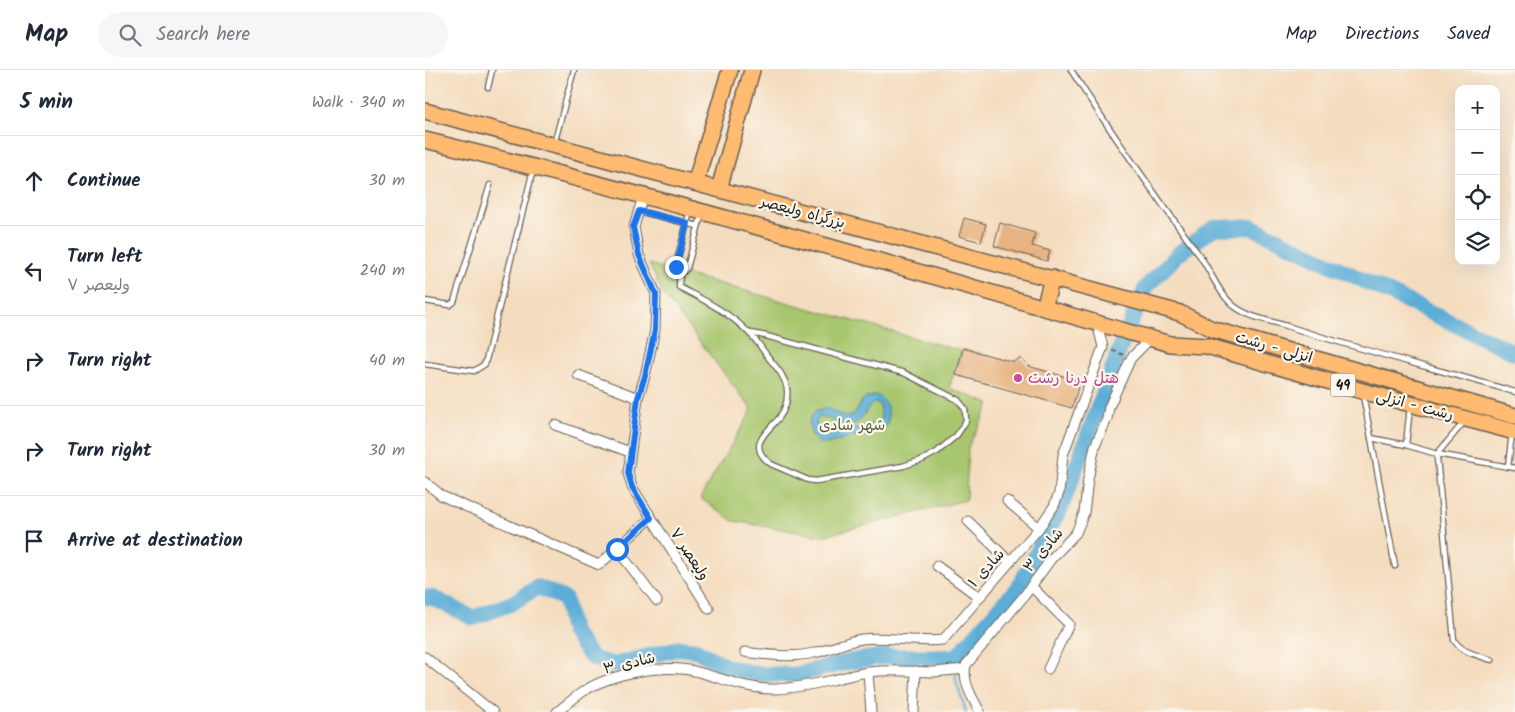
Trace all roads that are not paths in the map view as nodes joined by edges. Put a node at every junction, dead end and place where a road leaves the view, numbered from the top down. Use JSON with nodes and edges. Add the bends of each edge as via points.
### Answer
{"nodes":[{"id":1,"x":492,"y":70,"type":"edge"},
{"id":2,"x":574,"y":70,"type":"edge"},
{"id":3,"x":730,"y":70,"type":"edge"},
{"id":4,"x":752,"y":70,"type":"edge"},
{"id":5,"x":1071,"y":70,"type":"edge"},
{"id":6,"x":488,"y":87,"type":"dead end"},
{"id":7,"x":425,"y":111,"type":"edge"},
{"id":8,"x":425,"y":140,"type":"edge"},
{"id":9,"x":553,"y":145,"type":"junction"},
{"id":10,"x":534,"y":167,"type":"junction"},
{"id":11,"x":695,"y":183,"type":"junction"},
{"id":12,"x":490,"y":185,"type":"dead end"},
{"id":13,"x":719,"y":189,"type":"junction"},
{"id":14,"x":641,"y":203,"type":"junction"},
{"id":15,"x":695,"y":218,"type":"junction"},
{"id":16,"x":680,"y":272,"type":"junction"},
{"id":17,"x":1052,"y":278,"type":"junction"},
{"id":18,"x":425,"y":301,"type":"edge"},
{"id":19,"x":1044,"y":308,"type":"junction"},
{"id":20,"x":1181,"y":313,"type":"joint"},
{"id":21,"x":1100,"y":324,"type":"junction"},
{"id":22,"x":751,"y":334,"type":"junction"},
{"id":23,"x":1148,"y":337,"type":"junction"},
{"id":24,"x":1170,"y":344,"type":"joint"},
{"id":25,"x":425,"y":364,"type":"edge"},
{"id":26,"x":577,"y":375,"type":"dead end"},
{"id":27,"x":1362,"y":391,"type":"junction"},
{"id":28,"x":1515,"y":392,"type":"edge"},
{"id":29,"x":638,"y":398,"type":"junction"},
{"id":30,"x":1411,"y":403,"type":"junction"},
{"id":31,"x":1467,"y":418,"type":"junction"},
{"id":32,"x":555,"y":425,"type":"dead end"},
{"id":33,"x":1514,"y":427,"type":"edge"},
{"id":34,"x":1371,"y":438,"type":"junction"},
{"id":35,"x":1406,"y":445,"type":"junction"},
{"id":36,"x":630,"y":452,"type":"junction"},
{"id":37,"x":1437,"y":454,"type":"junction"},
{"id":38,"x":1508,"y":467,"type":"junction"},
{"id":39,"x":1515,"y":468,"type":"edge"},
{"id":40,"x":425,"y":482,"type":"edge"},
{"id":41,"x":1007,"y":501,"type":"dead end"},
{"id":42,"x":651,"y":518,"type":"junction"},
{"id":43,"x":968,"y":521,"type":"dead end"},
{"id":44,"x":1039,"y":528,"type":"junction"},
{"id":45,"x":617,"y":549,"type":"junction"},
{"id":46,"x":1010,"y":562,"type":"junction"},
{"id":47,"x":937,"y":566,"type":"dead end"},
{"id":48,"x":1395,"y":566,"type":"dead end"},
{"id":49,"x":1031,"y":586,"type":"junction"},
{"id":50,"x":979,"y":597,"type":"junction"},
{"id":51,"x":657,"y":601,"type":"dead end"},
{"id":52,"x":709,"y":609,"type":"dead end"},
{"id":53,"x":745,"y":652,"type":"dead end"},
{"id":54,"x":425,"y":657,"type":"edge"},
{"id":55,"x":1492,"y":660,"type":"dead end"},
{"id":56,"x":965,"y":669,"type":"junction"},
{"id":57,"x":1048,"y":669,"type":"dead end"},
{"id":58,"x":916,"y":671,"type":"junction"},
{"id":59,"x":868,"y":672,"type":"junction"},
{"id":60,"x":493,"y":712,"type":"edge"},
{"id":61,"x":557,"y":712,"type":"edge"},
{"id":62,"x":871,"y":712,"type":"edge"},
{"id":63,"x":914,"y":712,"type":"edge"},
{"id":64,"x":980,"y":712,"type":"edge"}],
"edges":[{"from":1,"to":6,"type":"lane"},
{"from":2,"to":9,"type":"lane"},
{"from":3,"to":11,"type":"highway"},
{"from":4,"to":13,"type":"highway"},
{"from":5,"to":28,"type":"lane","via":[[1118,143],[1233,306],[1305,332]]},
{"from":7,"to":9,"type":"highway","name":"بزرگراه ولیعصر"},
{"from":8,"to":10,"type":"highway","name":"بزرگراه ولیعصر"},
{"from":9,"to":11,"type":"highway","name":"بزرگراه ولیعصر"},
{"from":10,"to":14,"type":"highway","name":"بزرگراه ولیعصر"},
{"from":10,"to":25,"type":"lane","via":[[485,364],[475,371]]},
{"from":11,"to":13,"type":"highway","name":"بزرگراه ولیعصر"},
{"from":12,"to":18,"type":"lane","via":[[454,302],[450,305]]},
{"from":13,"to":17,"type":"highway","name":"بزرگراه ولیعصر"},
{"from":14,"to":15,"type":"highway","name":"بزرگراه ولیعصر"},
{"from":14,"to":29,"type":"street","name":"ولیعصر ۷","via":[[633,227],[639,255],[656,294],[655,330]]},
{"from":15,"to":16,"type":"lane","via":[[687,268]]},
{"from":15,"to":16,"type":"lane","via":[[676,265]]},
{"from":15,"to":19,"type":"highway","name":"بزرگراه ولیعصر"},
{"from":16,"to":22,"type":"lane","via":[[679,287],[734,319]]},
{"from":17,"to":19,"type":"highway"},
{"from":17,"to":20,"type":"highway","name":"بزرگراه ولیعصر"},
{"from":19,"to":21,"type":"highway","name":"بزرگراه ولیعصر"},
{"from":20,"to":33,"type":"highway","name":"انزلی - رشت","number":"49","via":[[1212,329]]},
{"from":21,"to":23,"type":"highway","name":"بزرگراه ولیعصر"},
{"from":21,"to":44,"type":"street","name":"شادی ۱","via":[[1103,347],[1063,455],[1059,493]]},
{"from":22,"to":22,"type":"lane","via":[[782,374],[787,392],[783,412],[761,437],[761,452],[771,464],[808,480],[830,480],[913,464],[943,447],[965,424],[965,409],[958,400],[904,373]]},
{"from":23,"to":24,"type":"highway","name":"بزرگراه ولیعصر"},
{"from":23,"to":49,"type":"street","name":"شادی ۳","via":[[1131,358],[1109,407],[1095,446],[1084,513],[1076,533]]},
{"from":24,"to":27,"type":"highway","name":"رشت - انزلی","number":"49","via":[[1207,346]]},
{"from":26,"to":29,"type":"street"},
{"from":27,"to":30,"type":"highway","name":"رشت - انزلی","number":"49"},
{"from":27,"to":34,"type":"lane"},
{"from":29,"to":36,"type":"street","name":"ولیعصر ۷"},
{"from":30,"to":31,"type":"highway","name":"رشت - انزلی","number":"49"},
{"from":30,"to":35,"type":"lane"},
{"from":31,"to":33,"type":"highway","name":"رشت - انزلی","number":"49"},
{"from":31,"to":37,"type":"lane"},
{"from":32,"to":36,"type":"street"},
{"from":33,"to":38,"type":"lane"},
{"from":34,"to":35,"type":"lane"},
{"from":34,"to":48,"type":"lane"},
{"from":35,"to":37,"type":"lane"},
{"from":36,"to":42,"type":"street","name":"ولیعصر ۷","via":[[628,473],[632,487]]},
{"from":37,"to":38,"type":"lane"},
{"from":37,"to":55,"type":"lane","via":[[1453,640],[1464,651]]},
{"from":38,"to":39,"type":"lane"},
{"from":40,"to":45,"type":"street","via":[[441,496],[599,565]]},
{"from":41,"to":44,"type":"street"},
{"from":42,"to":45,"type":"street"},
{"from":42,"to":52,"type":"street","name":"ولیعصر ۷"},
{"from":43,"to":46,"type":"street"},
{"from":44,"to":46,"type":"street","name":"شادی ۱"},
{"from":45,"to":51,"type":"street"},
{"from":46,"to":50,"type":"street","name":"شادی ۱"},
{"from":47,"to":50,"type":"street"},
{"from":49,"to":56,"type":"street","name":"شادی ۳"},
{"from":49,"to":57,"type":"street","via":[[1069,624]]},
{"from":50,"to":53,"type":"street","name":"شادی ۱","via":[[943,640],[860,639],[813,654],[773,656]]},
{"from":54,"to":60,"type":"street"},
{"from":56,"to":58,"type":"street","name":"شادی ۳"},
{"from":56,"to":64,"type":"street","via":[[965,680]]},
{"from":58,"to":59,"type":"street","name":"شادی ۳"},
{"from":58,"to":63,"type":"street"},
{"from":59,"to":61,"type":"street","name":"شادی ۳","via":[[769,689],[697,671],[658,668],[605,681],[585,690]]},
{"from":59,"to":62,"type":"street"}]}
